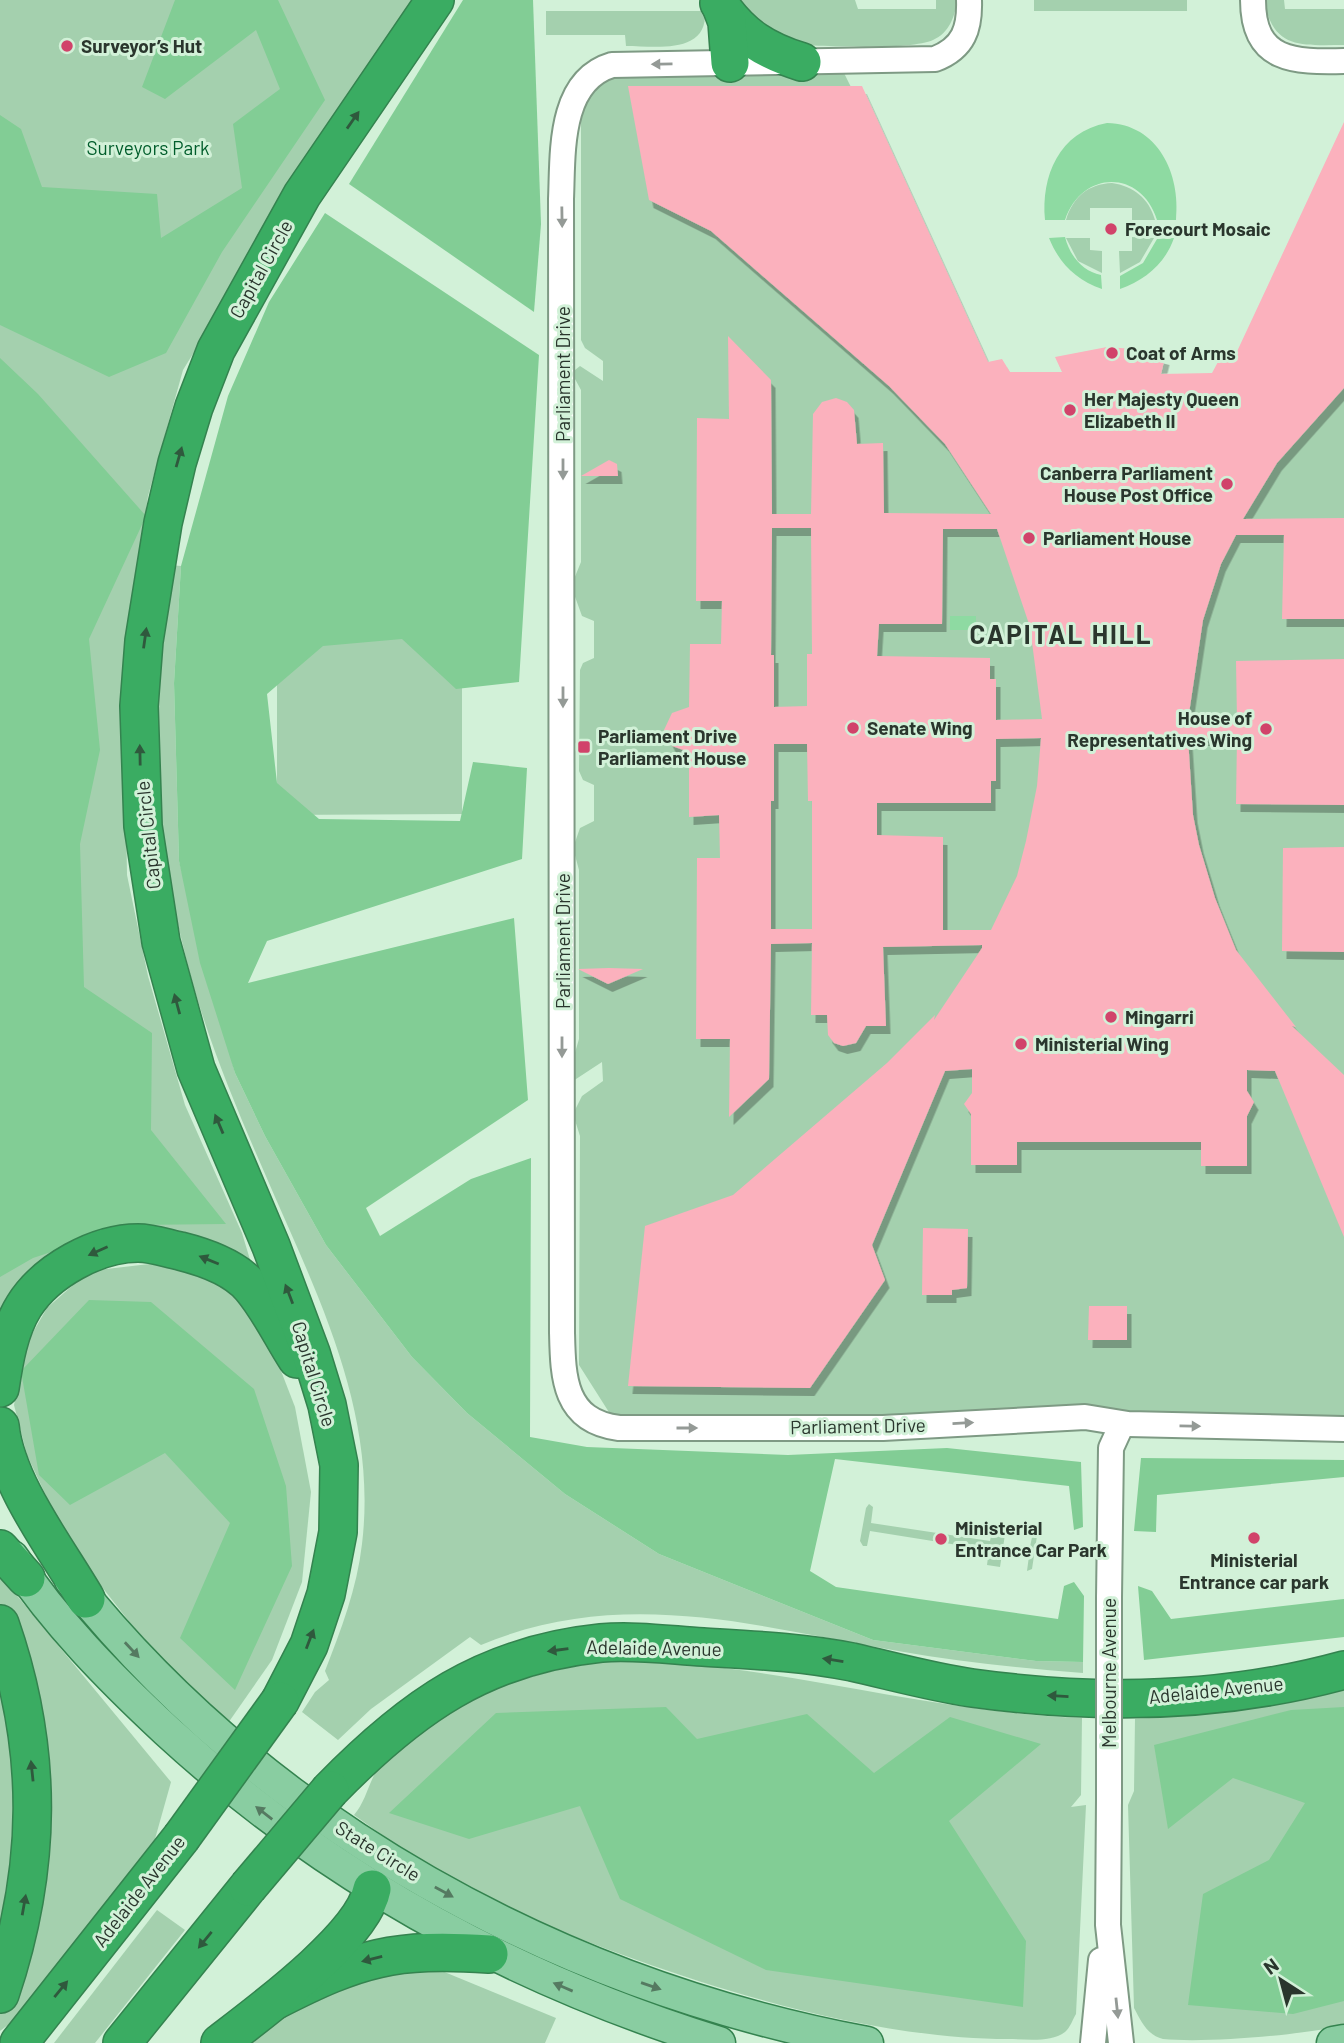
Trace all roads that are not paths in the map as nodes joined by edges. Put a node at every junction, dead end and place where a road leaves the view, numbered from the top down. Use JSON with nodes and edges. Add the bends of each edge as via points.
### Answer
{"nodes":[{"id":1,"x":435,"y":0,"type":"edge"},
{"id":2,"x":970,"y":0,"type":"edge"},
{"id":3,"x":1253,"y":0,"type":"edge"},
{"id":4,"x":718,"y":1,"type":"edge"},
{"id":5,"x":1344,"y":61,"type":"edge"},
{"id":6,"x":802,"y":62,"type":"junction"},
{"id":7,"x":730,"y":63,"type":"junction"},
{"id":8,"x":0,"y":1388,"type":"edge"},
{"id":9,"x":327,"y":1405,"type":"junction"},
{"id":10,"x":1122,"y":1423,"type":"junction"},
{"id":11,"x":0,"y":1426,"type":"edge"},
{"id":12,"x":1344,"y":1429,"type":"edge"},
{"id":13,"x":0,"y":1487,"type":"edge"},
{"id":14,"x":0,"y":1539,"type":"edge"},
{"id":15,"x":0,"y":1549,"type":"edge"},
{"id":16,"x":26,"y":1578,"type":"junction"},
{"id":17,"x":86,"y":1599,"type":"junction"},
{"id":18,"x":0,"y":1624,"type":"edge"},
{"id":19,"x":1344,"y":1670,"type":"edge"},
{"id":20,"x":280,"y":1701,"type":"joint"},
{"id":21,"x":344,"y":1832,"type":"junction"},
{"id":22,"x":372,"y":1889,"type":"junction"},
{"id":23,"x":1108,"y":1925,"type":"junction"},
{"id":24,"x":489,"y":1954,"type":"junction"},
{"id":25,"x":0,"y":1994,"type":"edge"},
{"id":26,"x":276,"y":2000,"type":"junction"},
{"id":27,"x":1344,"y":2041,"type":"edge"},
{"id":28,"x":19,"y":2043,"type":"edge"},
{"id":29,"x":122,"y":2043,"type":"edge"},
{"id":30,"x":220,"y":2043,"type":"edge"},
{"id":31,"x":719,"y":2043,"type":"edge"},
{"id":32,"x":867,"y":2043,"type":"edge"},
{"id":33,"x":1093,"y":2043,"type":"edge"},
{"id":34,"x":1121,"y":2043,"type":"edge"},
{"id":35,"x":1333,"y":2043,"type":"edge"}],
"edges":[{"from":9,"to":1,"type":"highway","name":"Capital Circle","one_way":true,"via":[[271,1246],[196,1069],[161,942],[143,826],[139,706],[163,523],[194,407],[216,350],[314,176]]},
{"from":2,"to":6,"type":"street","name":"Parliament Drive","via":[[967,31],[956,47],[929,61]]},
{"from":3,"to":5,"type":"street","via":[[1254,24],[1269,48],[1299,61]]},
{"from":4,"to":6,"type":"highway","via":[[757,44]]},
{"from":4,"to":7,"type":"highway","via":[[727,22]]},
{"from":6,"to":7,"type":"street","name":"Parliament Drive"},
{"from":7,"to":10,"type":"street","name":"Parliament Drive","one_way":true,"via":[[627,64],[598,71],[578,92],[563,149],[565,1385],[584,1414],[619,1428],[883,1427],[1085,1416]]},
{"from":9,"to":8,"type":"highway","one_way":true,"via":[[250,1286],[224,1266],[139,1243],[110,1246],[45,1283],[25,1305],[13,1328]]},
{"from":20,"to":9,"type":"highway","name":"Capital Circle","one_way":true,"via":[[309,1645],[326,1594],[338,1532],[339,1465]]},
{"from":10,"to":12,"type":"street","name":"Parliament Drive","one_way":true},
{"from":10,"to":23,"type":"street","name":"Melbourne Avenue","bridge":true,"via":[[1111,1448]]},
{"from":11,"to":17,"type":"highway","via":[[18,1482]]},
{"from":13,"to":17,"type":"main road","name":"State Circle"},
{"from":14,"to":16,"type":"main road","name":"State Circle"},
{"from":15,"to":16,"type":"highway"},
{"from":22,"to":16,"type":"main road","name":"State Circle","one_way":true,"via":[[202,1763],[103,1669]]},
{"from":17,"to":21,"type":"main road","name":"State Circle","one_way":true,"via":[[192,1710]]},
{"from":25,"to":18,"type":"highway","one_way":true,"via":[[15,1948],[34,1839],[25,1713]]},
{"from":19,"to":29,"type":"highway","name":"Adelaide Avenue","one_way":true,"bridge":true,"via":[[1213,1693],[1091,1698],[970,1688],[788,1652],[604,1643],[544,1651],[487,1670],[435,1700],[347,1773]]},
{"from":28,"to":20,"type":"highway","name":"Adelaide Avenue","one_way":true,"bridge":true,"via":[[181,1838]]},
{"from":21,"to":22,"type":"main road","via":[[366,1865]]},
{"from":21,"to":32,"type":"main road","name":"State Circle","one_way":true,"via":[[471,1907],[621,1975],[701,2003]]},
{"from":22,"to":24,"type":"main road","name":"State Circle"},
{"from":22,"to":26,"type":"highway","via":[[347,1932]]},
{"from":23,"to":33,"type":"street","name":"Melbourne Avenue"},
{"from":23,"to":34,"type":"street","name":"Melbourne Avenue","one_way":true},
{"from":24,"to":26,"type":"highway","one_way":true,"via":[[422,1952],[368,1959]]},
{"from":31,"to":24,"type":"main road","name":"State Circle","one_way":true,"via":[[609,2006]]},
{"from":26,"to":30,"type":"highway"},
{"from":27,"to":35,"type":"main road"}]}
